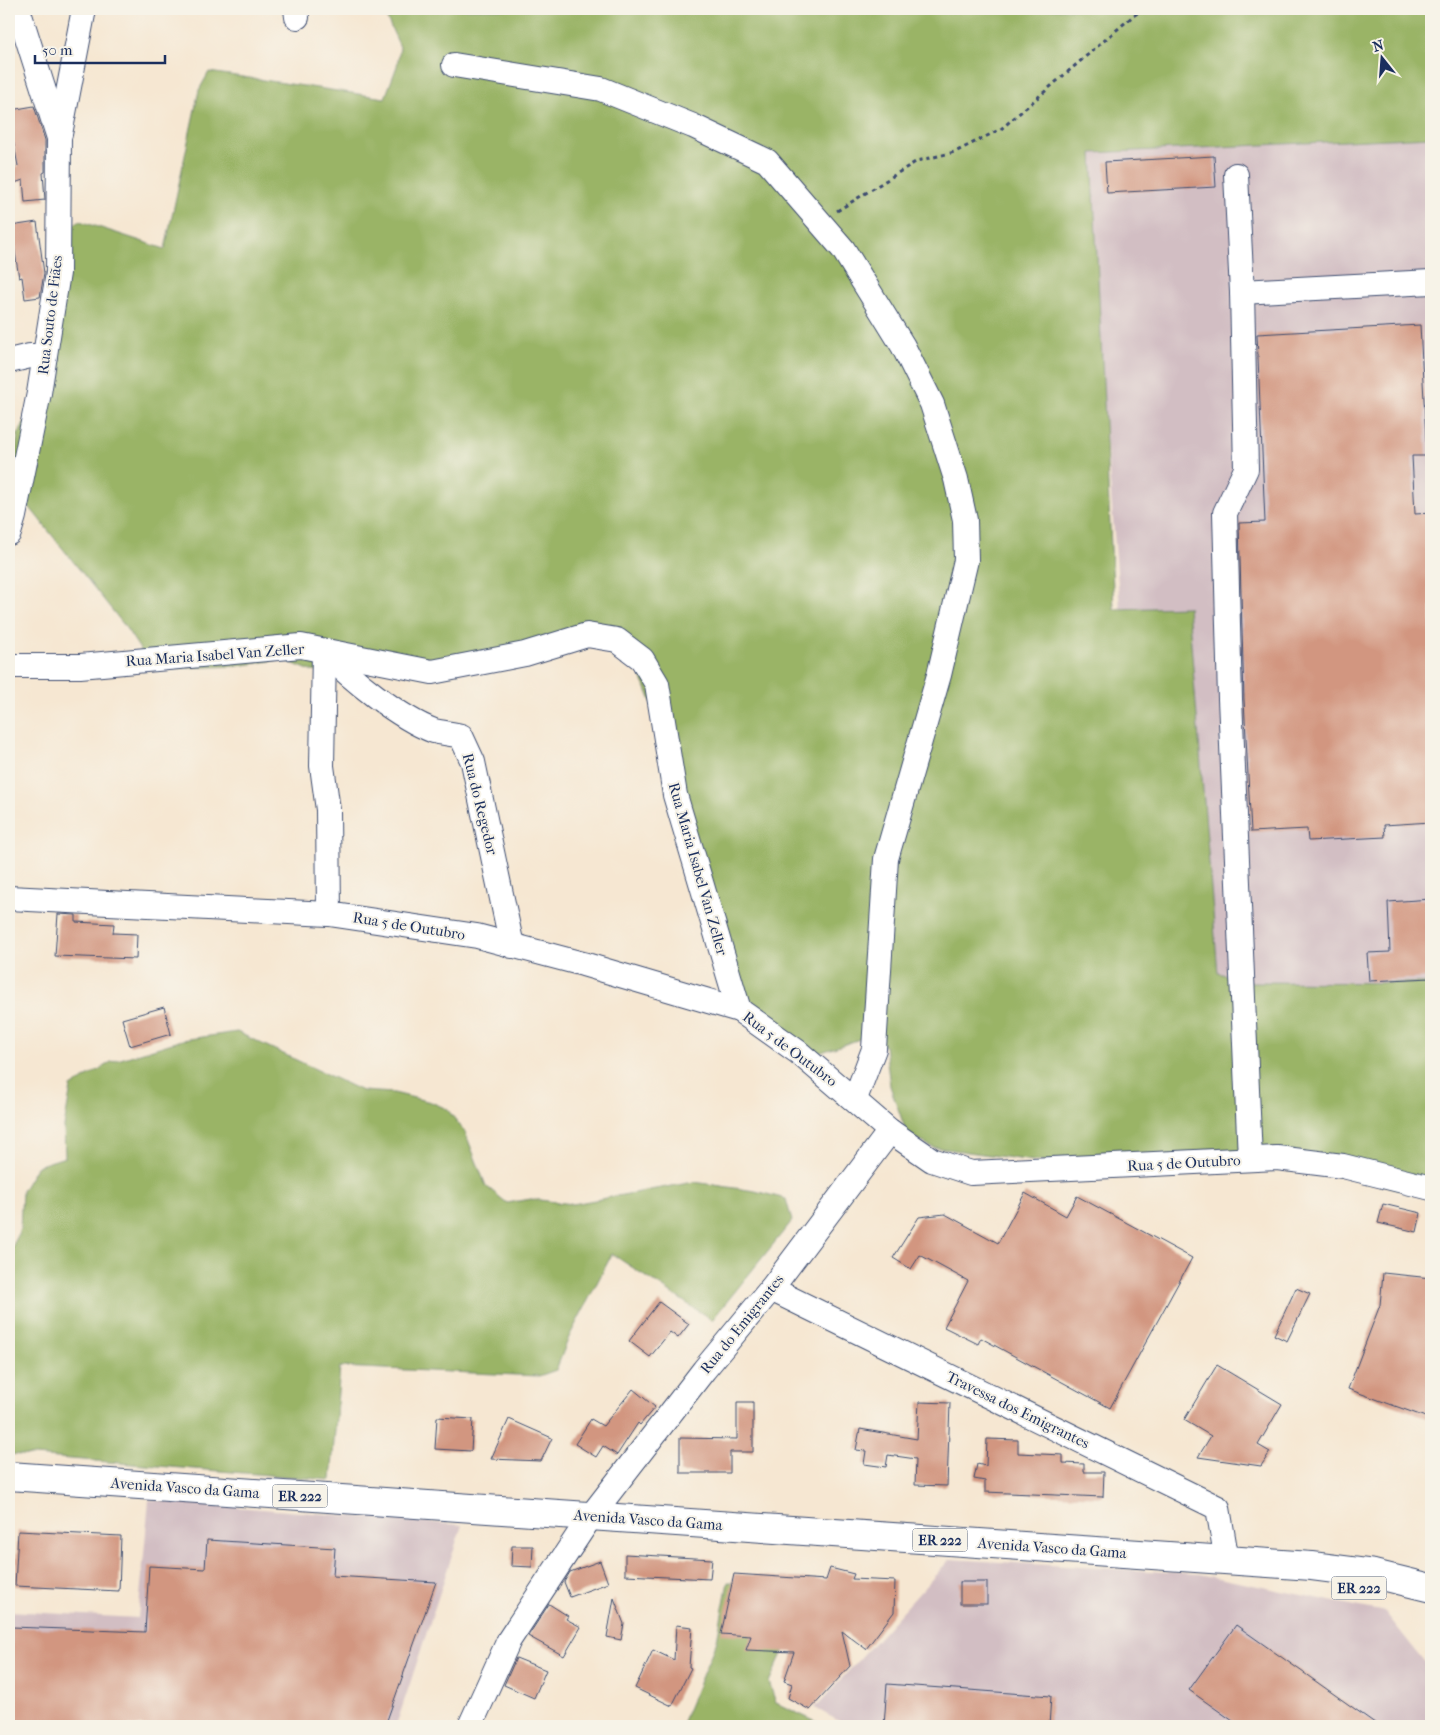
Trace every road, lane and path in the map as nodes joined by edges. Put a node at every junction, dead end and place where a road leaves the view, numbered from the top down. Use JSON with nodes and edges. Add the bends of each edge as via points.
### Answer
{"nodes":[{"id":1,"x":18,"y":9,"type":"edge"},
{"id":2,"x":84,"y":9,"type":"edge"},
{"id":3,"x":1144,"y":9,"type":"edge"},
{"id":4,"x":454,"y":65,"type":"dead end"},
{"id":5,"x":59,"y":138,"type":"junction"},
{"id":6,"x":1236,"y":175,"type":"dead end"},
{"id":7,"x":822,"y":224,"type":"junction"},
{"id":8,"x":1431,"y":282,"type":"edge"},
{"id":9,"x":1242,"y":292,"type":"junction"},
{"id":10,"x":45,"y":356,"type":"junction"},
{"id":11,"x":9,"y":361,"type":"edge"},
{"id":12,"x":9,"y":533,"type":"edge"},
{"id":13,"x":324,"y":651,"type":"junction"},
{"id":14,"x":9,"y":666,"type":"edge"},
{"id":15,"x":9,"y":898,"type":"edge"},
{"id":16,"x":329,"y":914,"type":"junction"},
{"id":17,"x":512,"y":946,"type":"junction"},
{"id":18,"x":739,"y":1010,"type":"junction"},
{"id":19,"x":855,"y":1099,"type":"junction"},
{"id":20,"x":890,"y":1131,"type":"junction"},
{"id":21,"x":1250,"y":1159,"type":"junction"},
{"id":22,"x":1431,"y":1188,"type":"edge"},
{"id":23,"x":771,"y":1290,"type":"junction"},
{"id":24,"x":9,"y":1476,"type":"edge"},
{"id":25,"x":592,"y":1516,"type":"junction"},
{"id":26,"x":1227,"y":1561,"type":"junction"},
{"id":27,"x":1288,"y":1566,"type":"junction"},
{"id":28,"x":1374,"y":1574,"type":"junction"},
{"id":29,"x":1431,"y":1578,"type":"edge"},
{"id":30,"x":1431,"y":1588,"type":"edge"},
{"id":31,"x":1431,"y":1606,"type":"edge"},
{"id":32,"x":470,"y":1726,"type":"edge"}],
"edges":[{"from":1,"to":5,"type":"street","name":"Rua Souto de Fiães"},
{"from":2,"to":5,"type":"street"},
{"from":3,"to":7,"type":"path","via":[[1002,129],[955,152],[916,161],[838,210]]},
{"from":4,"to":7,"type":"street","via":[[601,89],[693,126],[766,161]]},
{"from":5,"to":10,"type":"street","name":"Rua Souto de Fiães","via":[[58,272]]},
{"from":6,"to":9,"type":"street"},
{"from":7,"to":19,"type":"street","via":[[843,249],[898,338],[932,404],[956,479],[966,530],[966,560],[944,656],[886,859],[874,1049]]},
{"from":8,"to":9,"type":"street"},
{"from":9,"to":21,"type":"street","via":[[1246,469],[1224,513]]},
{"from":10,"to":11,"type":"street"},
{"from":10,"to":12,"type":"street","name":"Rua Souto de Fiães"},
{"from":13,"to":14,"type":"street","name":"Rua Maria Isabel Van Zeller","via":[[301,646],[80,666]]},
{"from":13,"to":16,"type":"street","via":[[322,766],[328,810]]},
{"from":13,"to":17,"type":"street","name":"Rua do Regedor","via":[[350,678],[399,711],[434,730],[461,736],[473,762]]},
{"from":13,"to":18,"type":"street","name":"Rua Maria Isabel Van Zeller","via":[[432,672],[525,654],[587,635],[617,640],[642,659],[657,684],[675,795]]},
{"from":15,"to":16,"type":"street","name":"Rua 5 de Outubro"},
{"from":16,"to":17,"type":"street","name":"Rua 5 de Outubro","via":[[477,936]]},
{"from":17,"to":18,"type":"street","name":"Rua 5 de Outubro"},
{"from":18,"to":19,"type":"street","name":"Rua 5 de Outubro","via":[[798,1052]]},
{"from":19,"to":20,"type":"street","name":"Rua 5 de Outubro"},
{"from":20,"to":21,"type":"street","name":"Rua 5 de Outubro","via":[[932,1160],[971,1173]]},
{"from":20,"to":23,"type":"street","name":"Rua do Emigrantes"},
{"from":21,"to":22,"type":"street","name":"Rua 5 de Outubro","via":[[1277,1158],[1343,1166]]},
{"from":23,"to":25,"type":"street","name":"Rua do Emigrantes","via":[[704,1370]]},
{"from":23,"to":26,"type":"street","name":"Travessa dos Emigrantes","via":[[1218,1508]]},
{"from":24,"to":25,"type":"main road","name":"Avenida Vasco da Gama","number":"ER 222"},
{"from":25,"to":26,"type":"main road","name":"Avenida Vasco da Gama","number":"ER 222"},
{"from":25,"to":32,"type":"street","name":"Rua do Emigrantes","via":[[509,1640]]},
{"from":26,"to":27,"type":"main road","name":"Avenida Vasco da Gama","number":"ER 222"},
{"from":27,"to":28,"type":"main road","name":"Avenida Vasco da Gama","number":"ER 222"},
{"from":27,"to":31,"type":"main road","name":"Avenida Vasco da Gama","number":"ER 222","via":[[1334,1582]]},
{"from":28,"to":29,"type":"main road"},
{"from":28,"to":30,"type":"main road","name":"Avenida Vasco da Gama","number":"ER 222"}]}
